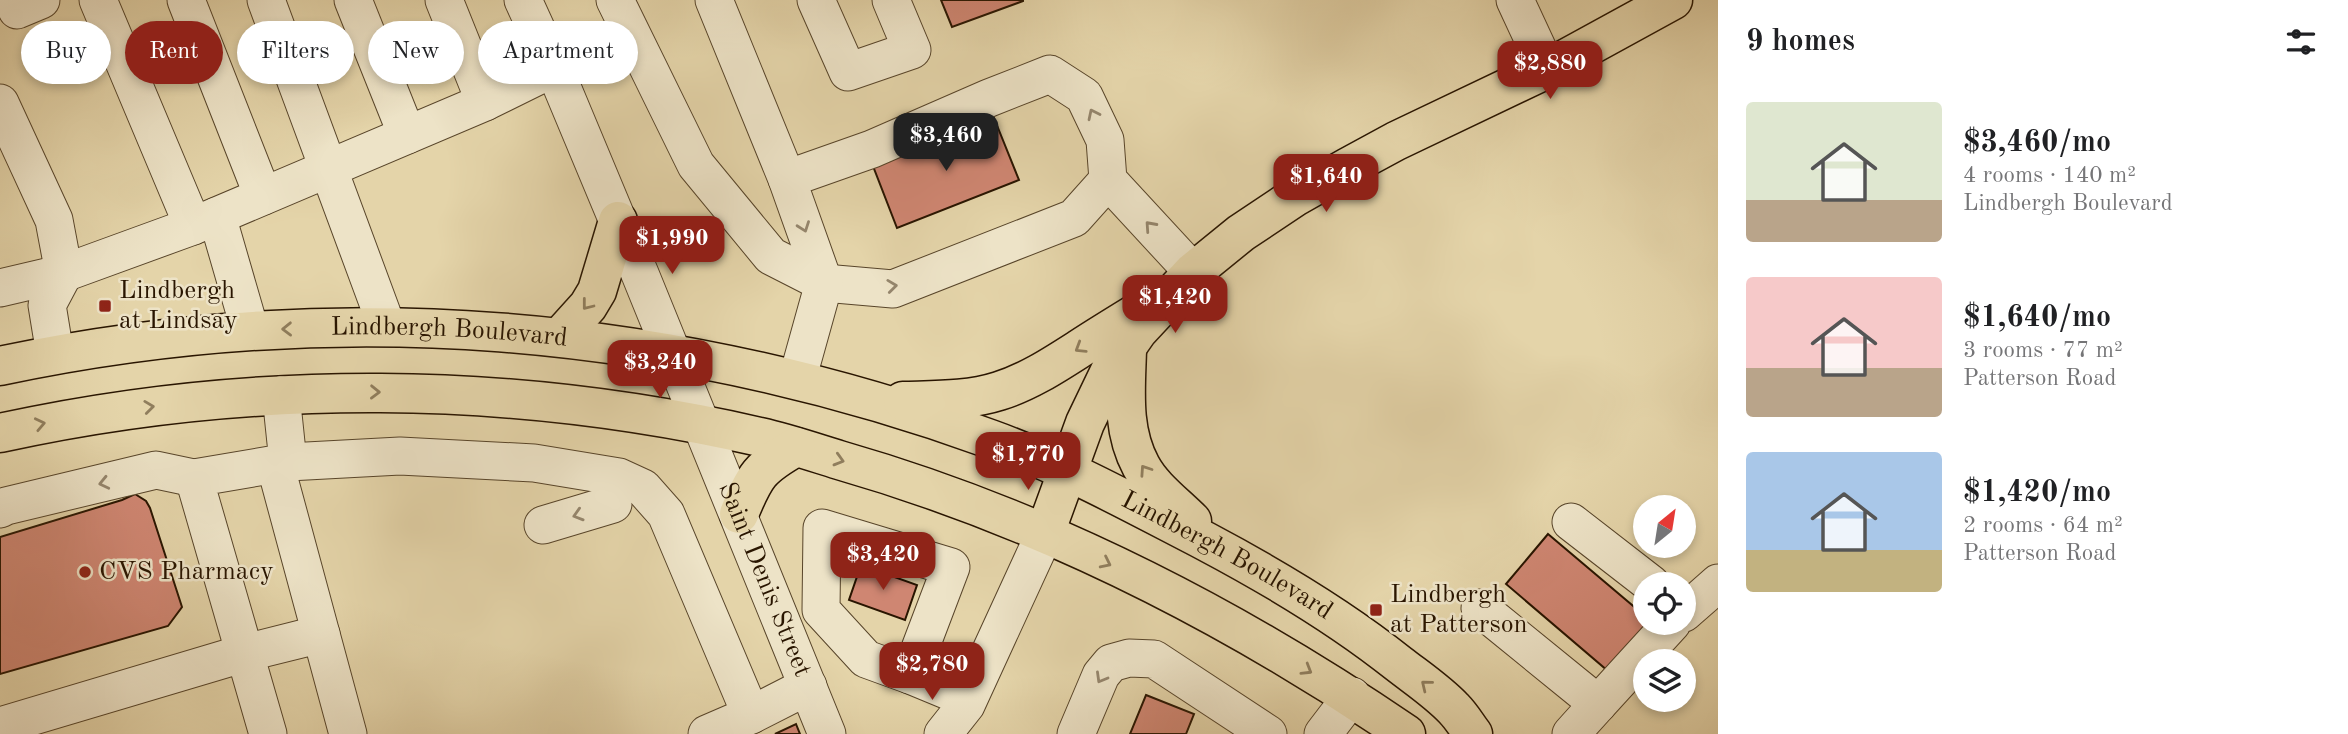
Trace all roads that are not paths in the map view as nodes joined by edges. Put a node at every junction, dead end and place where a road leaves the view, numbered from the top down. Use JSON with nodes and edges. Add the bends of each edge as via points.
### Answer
{"nodes":[{"id":1,"x":13,"y":0,"type":"edge"},
{"id":2,"x":41,"y":0,"type":"edge"},
{"id":3,"x":98,"y":0,"type":"edge"},
{"id":4,"x":186,"y":0,"type":"edge"},
{"id":5,"x":266,"y":0,"type":"edge"},
{"id":6,"x":352,"y":0,"type":"edge"},
{"id":7,"x":444,"y":0,"type":"edge"},
{"id":8,"x":523,"y":0,"type":"edge"},
{"id":9,"x":615,"y":0,"type":"edge"},
{"id":10,"x":714,"y":0,"type":"edge"},
{"id":11,"x":816,"y":0,"type":"edge"},
{"id":12,"x":891,"y":0,"type":"edge"},
{"id":13,"x":1515,"y":0,"type":"edge"},
{"id":14,"x":1673,"y":0,"type":"edge"},
{"id":15,"x":533,"y":21,"type":"edge"},
{"id":16,"x":1547,"y":69,"type":"junction"},
{"id":17,"x":522,"y":84,"type":"edge"},
{"id":18,"x":561,"y":84,"type":"edge"},
{"id":19,"x":485,"y":102,"type":"junction"},
{"id":20,"x":0,"y":103,"type":"edge"},
{"id":21,"x":407,"y":135,"type":"junction"},
{"id":22,"x":328,"y":169,"type":"junction"},
{"id":23,"x":786,"y":179,"type":"junction"},
{"id":24,"x":1108,"y":180,"type":"junction"},
{"id":25,"x":263,"y":196,"type":"junction"},
{"id":26,"x":205,"y":221,"type":"junction"},
{"id":27,"x":618,"y":221,"type":"junction"},
{"id":28,"x":64,"y":273,"type":"junction"},
{"id":29,"x":1186,"y":279,"type":"junction"},
{"id":30,"x":824,"y":283,"type":"junction"},
{"id":31,"x":0,"y":288,"type":"edge"},
{"id":32,"x":387,"y":327,"type":"junction"},
{"id":33,"x":250,"y":330,"type":"junction"},
{"id":34,"x":560,"y":337,"type":"junction"},
{"id":35,"x":1127,"y":347,"type":"junction"},
{"id":36,"x":55,"y":354,"type":"junction"},
{"id":37,"x":672,"y":354,"type":"junction"},
{"id":38,"x":0,"y":366,"type":"edge"},
{"id":39,"x":797,"y":380,"type":"junction"},
{"id":40,"x":281,"y":395,"type":"junction"},
{"id":41,"x":877,"y":402,"type":"junction"},
{"id":42,"x":702,"y":425,"type":"junction"},
{"id":43,"x":0,"y":433,"type":"edge"},
{"id":44,"x":796,"y":447,"type":"junction"},
{"id":45,"x":281,"y":463,"type":"junction"},
{"id":46,"x":1067,"y":471,"type":"junction"},
{"id":47,"x":194,"y":478,"type":"junction"},
{"id":48,"x":613,"y":504,"type":"dead end"},
{"id":49,"x":0,"y":509,"type":"edge"},
{"id":50,"x":739,"y":514,"type":"junction"},
{"id":51,"x":1571,"y":522,"type":"dead end"},
{"id":52,"x":543,"y":525,"type":"dead end"},
{"id":53,"x":1045,"y":533,"type":"junction"},
{"id":54,"x":1227,"y":553,"type":"junction"},
{"id":55,"x":1636,"y":572,"type":"edge"},
{"id":56,"x":1718,"y":583,"type":"edge"},
{"id":57,"x":1696,"y":601,"type":"edge"},
{"id":58,"x":1480,"y":608,"type":"dead end"},
{"id":59,"x":821,"y":610,"type":"junction"},
{"id":60,"x":785,"y":628,"type":"junction"},
{"id":61,"x":321,"y":634,"type":"junction"},
{"id":62,"x":1662,"y":635,"type":"edge"},
{"id":63,"x":245,"y":653,"type":"junction"},
{"id":64,"x":901,"y":672,"type":"junction"},
{"id":65,"x":807,"y":685,"type":"junction"},
{"id":66,"x":1352,"y":696,"type":"junction"},
{"id":67,"x":1598,"y":704,"type":"junction"},
{"id":68,"x":966,"y":713,"type":"edge"},
{"id":69,"x":751,"y":715,"type":"junction"},
{"id":70,"x":1227,"y":722,"type":"edge"},
{"id":71,"x":0,"y":726,"type":"edge"},
{"id":72,"x":268,"y":734,"type":"edge"},
{"id":73,"x":348,"y":734,"type":"edge"},
{"id":74,"x":707,"y":734,"type":"edge"},
{"id":75,"x":827,"y":734,"type":"edge"},
{"id":76,"x":943,"y":734,"type":"edge"},
{"id":77,"x":1076,"y":734,"type":"edge"},
{"id":78,"x":1268,"y":734,"type":"edge"},
{"id":79,"x":1323,"y":734,"type":"edge"},
{"id":80,"x":1406,"y":734,"type":"edge"},
{"id":81,"x":1473,"y":734,"type":"edge"},
{"id":82,"x":1571,"y":734,"type":"edge"}],
"edges":[{"from":1,"to":2,"type":"street","via":[[17,10]]},
{"from":3,"to":26,"type":"street"},
{"from":4,"to":25,"type":"street"},
{"from":5,"to":22,"type":"street"},
{"from":6,"to":21,"type":"street"},
{"from":7,"to":19,"type":"street"},
{"from":8,"to":15,"type":"street","name":"Saint Denis Street"},
{"from":9,"to":30,"type":"street","via":[[696,165],[771,256]]},
{"from":10,"to":23,"type":"street"},
{"from":11,"to":12,"type":"street","via":[[848,72],[912,50]]},
{"from":13,"to":16,"type":"street"},
{"from":14,"to":16,"type":"main road"},
{"from":16,"to":29,"type":"main road","via":[[1396,141],[1295,197],[1241,233]]},
{"from":17,"to":19,"type":"street"},
{"from":18,"to":27,"type":"street","name":"Saint Denis Street"},
{"from":19,"to":21,"type":"street"},
{"from":20,"to":28,"type":"street","via":[[54,220]]},
{"from":21,"to":22,"type":"street"},
{"from":22,"to":25,"type":"street"},
{"from":22,"to":32,"type":"street"},
{"from":24,"to":23,"type":"street","one_way":true,"via":[[1105,140],[1084,96],[1050,74],[872,149]]},
{"from":23,"to":30,"type":"street","one_way":true},
{"from":29,"to":24,"type":"street","one_way":true},
{"from":30,"to":24,"type":"street","one_way":true,"via":[[893,289],[1074,218]]},
{"from":25,"to":26,"type":"street"},
{"from":26,"to":28,"type":"street"},
{"from":26,"to":33,"type":"street"},
{"from":27,"to":34,"type":"main road","one_way":true,"via":[[597,291]]},
{"from":27,"to":37,"type":"street","name":"Saint Denis Street"},
{"from":28,"to":31,"type":"street"},
{"from":28,"to":36,"type":"street","via":[[47,305]]},
{"from":29,"to":35,"type":"main road"},
{"from":29,"to":41,"type":"main road","one_way":true,"via":[[1028,380],[960,399]]},
{"from":30,"to":39,"type":"street"},
{"from":32,"to":33,"type":"main road","name":"Lindbergh Boulevard","one_way":true},
{"from":32,"to":34,"type":"main road","name":"Lindbergh Boulevard"},
{"from":33,"to":36,"type":"main road","name":"Lindbergh Boulevard"},
{"from":34,"to":37,"type":"main road","name":"Lindbergh Boulevard"},
{"from":35,"to":46,"type":"main road","via":[[1110,371]]},
{"from":54,"to":35,"type":"main road","one_way":true,"via":[[1141,467],[1125,412]]},
{"from":36,"to":38,"type":"main road","name":"Lindbergh Boulevard"},
{"from":37,"to":39,"type":"main road","name":"Lindbergh Boulevard"},
{"from":37,"to":42,"type":"street","name":"Saint Denis Street"},
{"from":39,"to":41,"type":"main road","name":"Lindbergh Boulevard"},
{"from":40,"to":42,"type":"main road","one_way":true,"via":[[459,394],[550,402]]},
{"from":43,"to":40,"type":"main road","one_way":true,"via":[[81,415]]},
{"from":40,"to":45,"type":"street"},
{"from":41,"to":46,"type":"main road","name":"Lindbergh Boulevard","via":[[993,440]]},
{"from":42,"to":44,"type":"main road"},
{"from":42,"to":50,"type":"street","name":"Saint Denis Street"},
{"from":44,"to":50,"type":"main road","via":[[768,463]]},
{"from":44,"to":53,"type":"main road","one_way":true,"via":[[965,500]]},
{"from":45,"to":47,"type":"street"},
{"from":45,"to":61,"type":"street"},
{"from":45,"to":69,"type":"street","via":[[400,456],[534,463],[619,477],[643,488],[667,514]]},
{"from":46,"to":53,"type":"main road"},
{"from":46,"to":54,"type":"main road","name":"Lindbergh Boulevard"},
{"from":47,"to":49,"type":"street","one_way":true,"via":[[156,470]]},
{"from":47,"to":63,"type":"street"},
{"from":48,"to":52,"type":"street","one_way":true},
{"from":50,"to":60,"type":"street","name":"Saint Denis Street"},
{"from":51,"to":55,"type":"street"},
{"from":53,"to":66,"type":"main road","one_way":true,"via":[[1256,639]]},
{"from":53,"to":68,"type":"street"},
{"from":81,"to":54,"type":"main road","name":"Lindbergh Boulevard","one_way":true,"via":[[1454,709],[1371,641]]},
{"from":56,"to":57,"type":"street"},
{"from":58,"to":67,"type":"street"},
{"from":59,"to":60,"type":"street"},
{"from":59,"to":64,"type":"street","via":[[866,659]]},
{"from":59,"to":64,"type":"street","via":[[822,528],[930,560]]},
{"from":60,"to":65,"type":"street","name":"Saint Denis Street"},
{"from":61,"to":63,"type":"street"},
{"from":61,"to":73,"type":"street"},
{"from":62,"to":67,"type":"street"},
{"from":63,"to":71,"type":"street"},
{"from":63,"to":72,"type":"street"},
{"from":64,"to":68,"type":"street"},
{"from":65,"to":69,"type":"street"},
{"from":65,"to":75,"type":"street","name":"Saint Denis Street"},
{"from":66,"to":79,"type":"street"},
{"from":66,"to":80,"type":"main road"},
{"from":67,"to":82,"type":"street"},
{"from":68,"to":76,"type":"street"},
{"from":69,"to":74,"type":"street"},
{"from":70,"to":77,"type":"street","one_way":true,"via":[[1154,659],[1129,658],[1111,663],[1101,675]]},
{"from":70,"to":78,"type":"street"}]}
